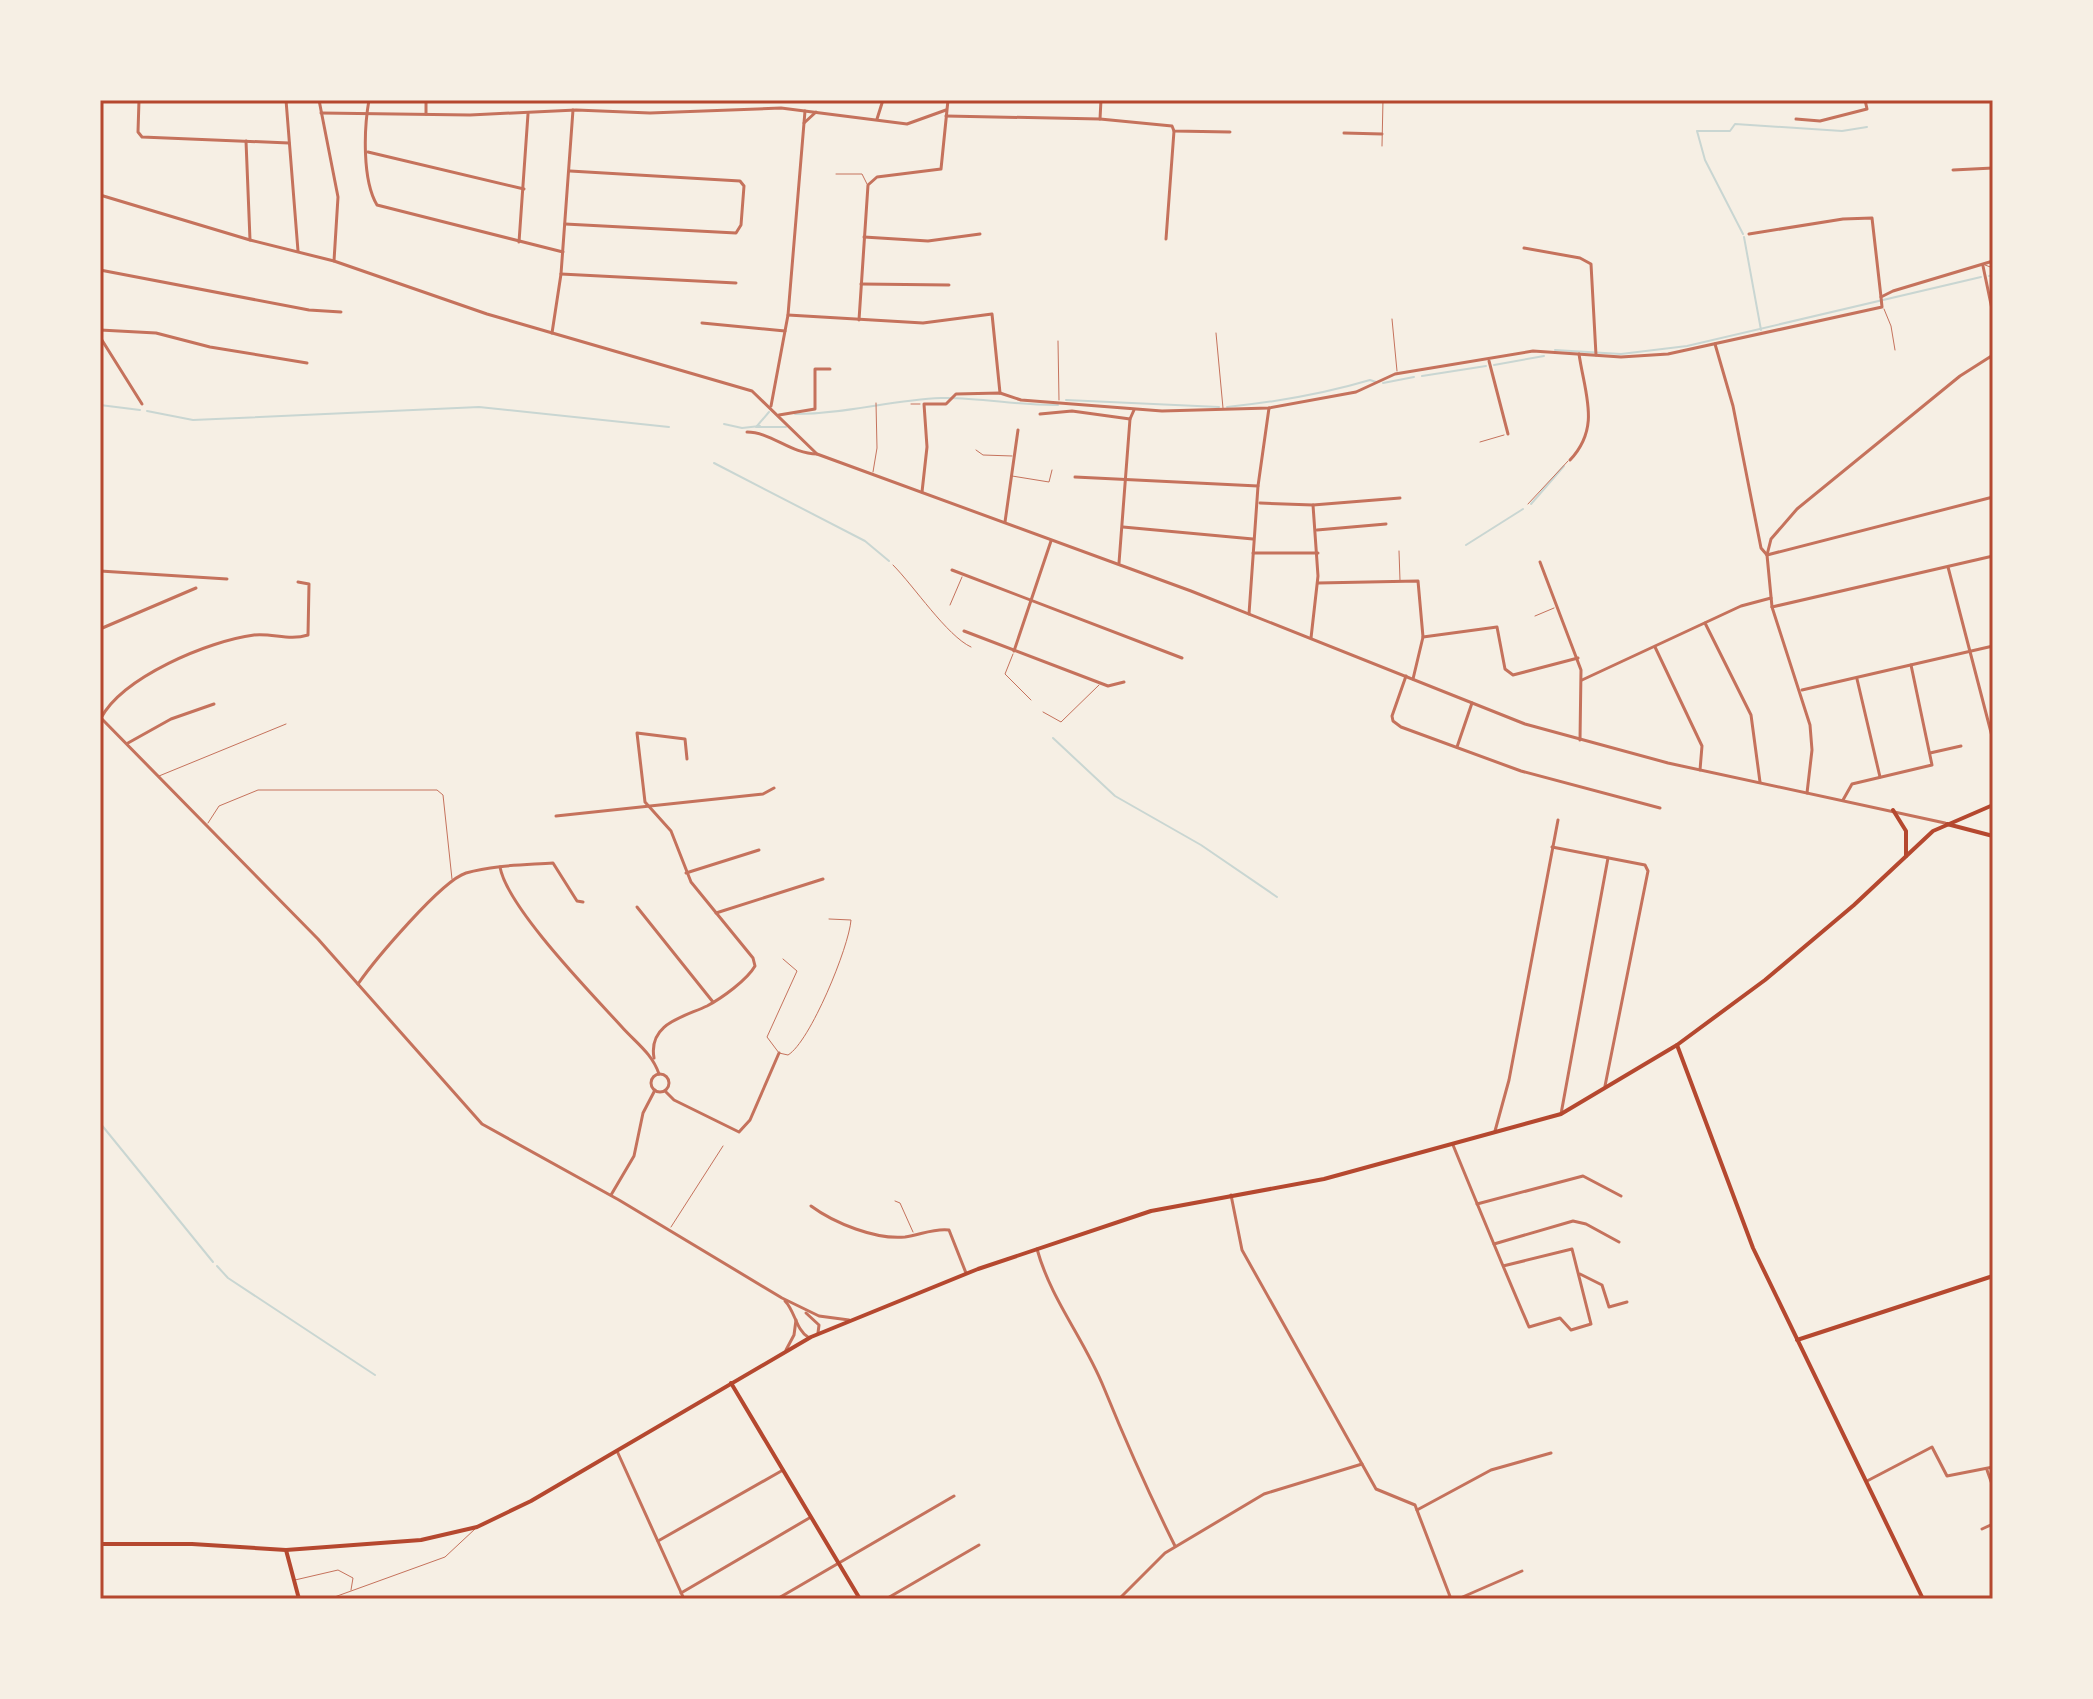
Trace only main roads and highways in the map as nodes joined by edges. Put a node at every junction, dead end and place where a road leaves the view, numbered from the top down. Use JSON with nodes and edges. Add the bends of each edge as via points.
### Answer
{"nodes":[{"id":1,"x":1993,"y":805,"type":"edge"},
{"id":2,"x":1893,"y":810,"type":"road end"},
{"id":3,"x":1945,"y":823,"type":"junction"},
{"id":4,"x":1993,"y":836,"type":"edge"},
{"id":5,"x":1905,"y":857,"type":"junction"},
{"id":6,"x":1677,"y":1045,"type":"junction"},
{"id":7,"x":1993,"y":1276,"type":"edge"},
{"id":8,"x":1797,"y":1340,"type":"junction"},
{"id":9,"x":731,"y":1383,"type":"junction"},
{"id":10,"x":100,"y":1544,"type":"edge"},
{"id":11,"x":286,"y":1550,"type":"junction"},
{"id":12,"x":299,"y":1599,"type":"edge"},
{"id":13,"x":860,"y":1599,"type":"edge"},
{"id":14,"x":1923,"y":1599,"type":"edge"}],
"edges":[{"from":1,"to":3,"type":"main road"},
{"from":2,"to":5,"type":"main road","via":[[1906,831]]},
{"from":3,"to":4,"type":"main road"},
{"from":3,"to":5,"type":"main road"},
{"from":5,"to":6,"type":"main road","via":[[1788,963]]},
{"from":6,"to":8,"type":"main road","via":[[1748,1236]]},
{"from":6,"to":9,"type":"main road","via":[[1561,1114],[1324,1179],[1151,1211],[966,1273],[849,1320]]},
{"from":7,"to":8,"type":"main road"},
{"from":8,"to":14,"type":"main road"},
{"from":9,"to":11,"type":"main road","via":[[531,1501],[477,1527],[421,1540]]},
{"from":9,"to":13,"type":"main road"},
{"from":10,"to":11,"type":"main road"},
{"from":11,"to":12,"type":"main road"}]}
